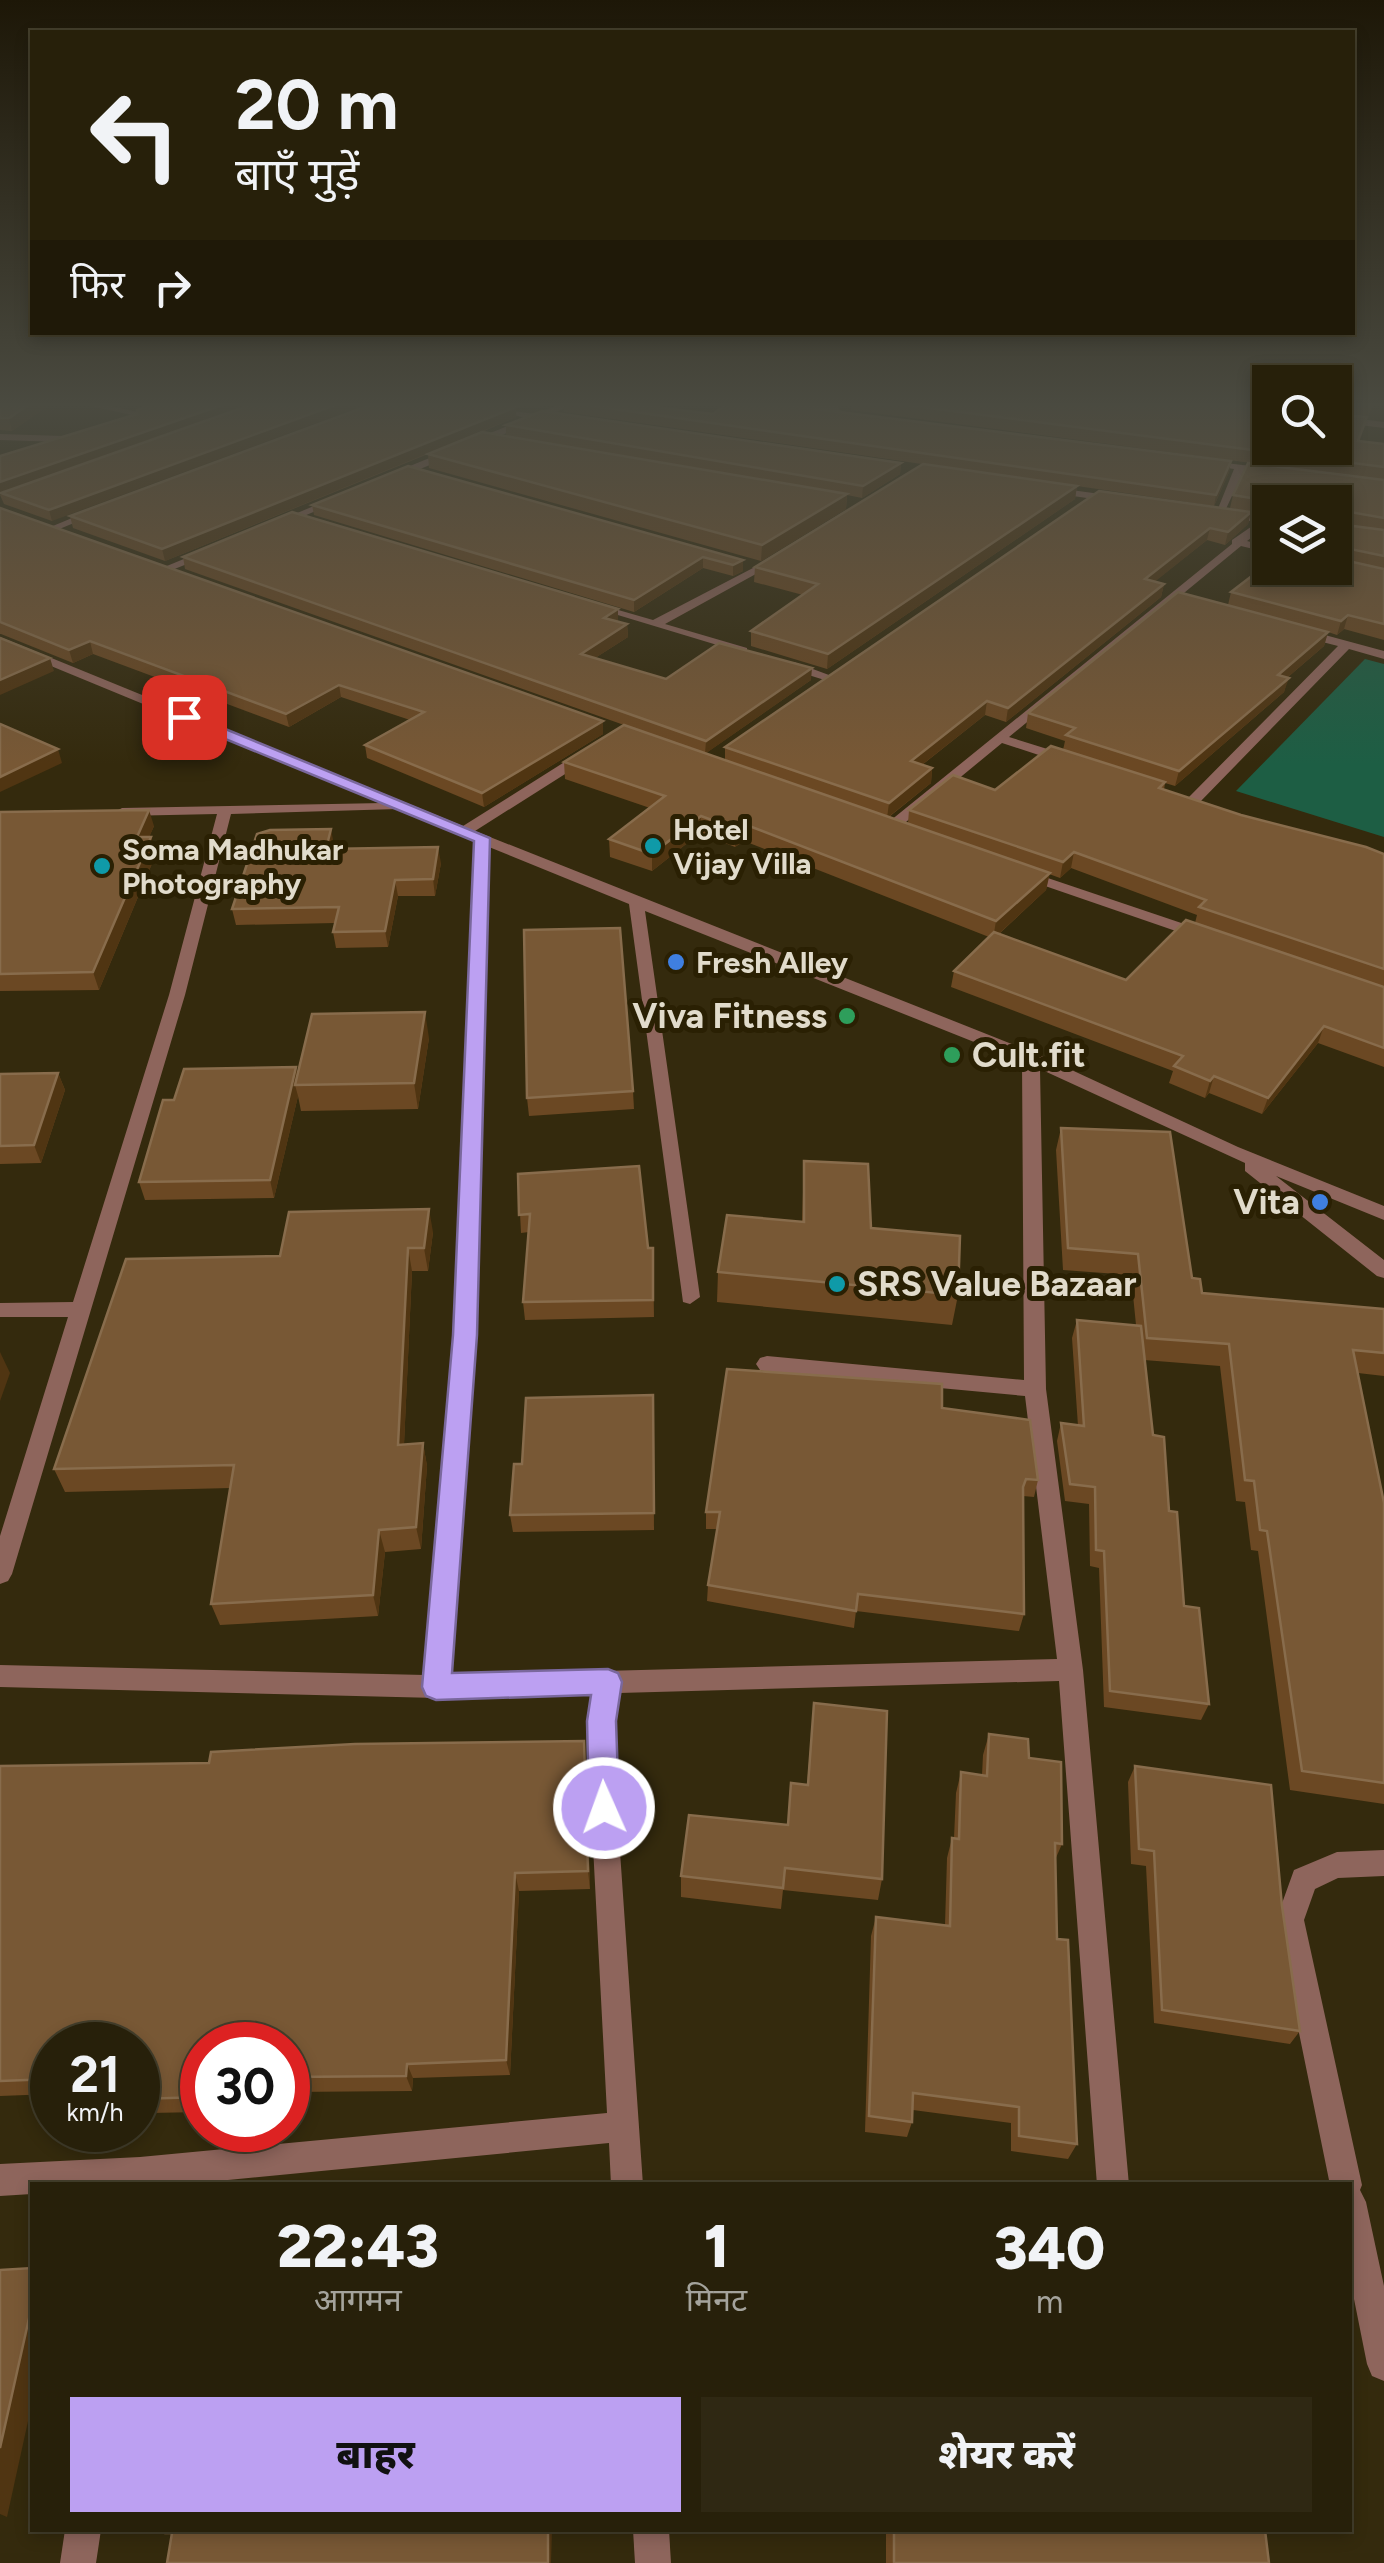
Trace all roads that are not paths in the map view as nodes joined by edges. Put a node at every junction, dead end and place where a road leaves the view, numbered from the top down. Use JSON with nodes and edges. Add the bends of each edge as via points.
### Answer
{"nodes":[{"id":1,"x":43,"y":525,"type":"edge"},
{"id":2,"x":62,"y":525,"type":"edge"},
{"id":3,"x":276,"y":525,"type":"edge"},
{"id":4,"x":53,"y":528,"type":"junction"},
{"id":5,"x":258,"y":532,"type":"edge"},
{"id":6,"x":1252,"y":532,"type":"edge"},
{"id":7,"x":69,"y":534,"type":"edge"},
{"id":8,"x":1236,"y":542,"type":"junction"},
{"id":9,"x":222,"y":546,"type":"edge"},
{"id":10,"x":1252,"y":546,"type":"edge"},
{"id":11,"x":796,"y":548,"type":"edge"},
{"id":12,"x":152,"y":563,"type":"edge"},
{"id":13,"x":744,"y":564,"type":"edge"},
{"id":14,"x":168,"y":568,"type":"junction"},
{"id":15,"x":762,"y":568,"type":"junction"},
{"id":16,"x":186,"y":575,"type":"edge"},
{"id":17,"x":1169,"y":597,"type":"junction"},
{"id":18,"x":579,"y":602,"type":"edge"},
{"id":19,"x":1187,"y":602,"type":"edge"},
{"id":20,"x":655,"y":624,"type":"junction"},
{"id":21,"x":1293,"y":630,"type":"edge"},
{"id":22,"x":0,"y":642,"type":"edge"},
{"id":23,"x":1346,"y":645,"type":"junction"},
{"id":24,"x":760,"y":656,"type":"edge"},
{"id":25,"x":1384,"y":656,"type":"edge"},
{"id":26,"x":778,"y":662,"type":"edge"},
{"id":27,"x":847,"y":666,"type":"edge"},
{"id":28,"x":831,"y":678,"type":"junction"},
{"id":29,"x":816,"y":688,"type":"edge"},
{"id":30,"x":999,"y":738,"type":"junction"},
{"id":31,"x":607,"y":742,"type":"edge"},
{"id":32,"x":1088,"y":766,"type":"edge"},
{"id":33,"x":1176,"y":795,"type":"edge"},
{"id":34,"x":1194,"y":800,"type":"junction"},
{"id":35,"x":1213,"y":806,"type":"edge"},
{"id":36,"x":406,"y":807,"type":"junction"},
{"id":37,"x":225,"y":810,"type":"junction"},
{"id":38,"x":112,"y":812,"type":"edge"},
{"id":39,"x":872,"y":821,"type":"edge"},
{"id":40,"x":890,"y":828,"type":"junction"},
{"id":41,"x":908,"y":834,"type":"edge"},
{"id":42,"x":474,"y":835,"type":"junction"},
{"id":43,"x":1000,"y":865,"type":"edge"},
{"id":44,"x":636,"y":902,"type":"junction"},
{"id":45,"x":1220,"y":940,"type":"edge"},
{"id":46,"x":1031,"y":1058,"type":"junction"},
{"id":47,"x":1232,"y":1151,"type":"junction"},
{"id":48,"x":1384,"y":1213,"type":"edge"},
{"id":49,"x":1384,"y":1271,"type":"edge"},
{"id":50,"x":690,"y":1297,"type":"dead end"},
{"id":51,"x":80,"y":1309,"type":"junction"},
{"id":52,"x":0,"y":1310,"type":"edge"},
{"id":53,"x":767,"y":1364,"type":"dead end"},
{"id":54,"x":1035,"y":1389,"type":"junction"},
{"id":55,"x":0,"y":1574,"type":"edge"},
{"id":56,"x":1070,"y":1670,"type":"junction"},
{"id":57,"x":0,"y":1676,"type":"edge"},
{"id":58,"x":608,"y":1682,"type":"junction"},
{"id":59,"x":436,"y":1687,"type":"junction"},
{"id":60,"x":1384,"y":1863,"type":"edge"},
{"id":61,"x":622,"y":2128,"type":"junction"},
{"id":62,"x":140,"y":2179,"type":"edge"},
{"id":63,"x":0,"y":2180,"type":"edge"},
{"id":64,"x":626,"y":2182,"type":"edge"},
{"id":65,"x":1114,"y":2182,"type":"edge"},
{"id":66,"x":1345,"y":2182,"type":"edge"},
{"id":67,"x":1352,"y":2212,"type":"edge"},
{"id":68,"x":1384,"y":2364,"type":"edge"},
{"id":69,"x":83,"y":2532,"type":"edge"},
{"id":70,"x":651,"y":2532,"type":"edge"},
{"id":71,"x":78,"y":2563,"type":"edge"},
{"id":72,"x":653,"y":2563,"type":"edge"}],
"edges":[{"from":1,"to":4,"type":"street"},
{"from":2,"to":4,"type":"street"},
{"from":3,"to":5,"type":"street"},
{"from":4,"to":7,"type":"street"},
{"from":6,"to":8,"type":"street"},
{"from":8,"to":10,"type":"street"},
{"from":8,"to":17,"type":"street"},
{"from":9,"to":14,"type":"street"},
{"from":11,"to":15,"type":"street"},
{"from":12,"to":14,"type":"street"},
{"from":13,"to":15,"type":"street"},
{"from":14,"to":16,"type":"street"},
{"from":15,"to":20,"type":"street"},
{"from":17,"to":19,"type":"street"},
{"from":17,"to":30,"type":"street"},
{"from":18,"to":20,"type":"street"},
{"from":20,"to":24,"type":"street"},
{"from":21,"to":23,"type":"street"},
{"from":22,"to":36,"type":"street"},
{"from":23,"to":25,"type":"street"},
{"from":23,"to":34,"type":"street"},
{"from":26,"to":28,"type":"street"},
{"from":27,"to":28,"type":"street"},
{"from":28,"to":29,"type":"street"},
{"from":30,"to":32,"type":"street"},
{"from":30,"to":40,"type":"street"},
{"from":31,"to":42,"type":"street"},
{"from":33,"to":34,"type":"street"},
{"from":34,"to":35,"type":"street"},
{"from":36,"to":37,"type":"street"},
{"from":36,"to":42,"type":"street"},
{"from":37,"to":38,"type":"street"},
{"from":37,"to":51,"type":"street","via":[[177,995]]},
{"from":39,"to":40,"type":"street"},
{"from":40,"to":41,"type":"street"},
{"from":42,"to":44,"type":"street"},
{"from":42,"to":59,"type":"street","via":[[465,1335]]},
{"from":43,"to":45,"type":"street"},
{"from":44,"to":46,"type":"street"},
{"from":44,"to":50,"type":"street"},
{"from":46,"to":47,"type":"street"},
{"from":46,"to":54,"type":"street"},
{"from":47,"to":48,"type":"street"},
{"from":47,"to":49,"type":"street"},
{"from":51,"to":52,"type":"street"},
{"from":51,"to":55,"type":"street"},
{"from":53,"to":54,"type":"street"},
{"from":54,"to":56,"type":"street"},
{"from":56,"to":58,"type":"street"},
{"from":56,"to":65,"type":"street"},
{"from":57,"to":59,"type":"street"},
{"from":58,"to":59,"type":"street"},
{"from":58,"to":61,"type":"street","via":[[601,1721]]},
{"from":60,"to":66,"type":"street","via":[[1337,1865],[1304,1880],[1290,1920]]},
{"from":61,"to":62,"type":"street"},
{"from":61,"to":64,"type":"street"},
{"from":62,"to":63,"type":"street"},
{"from":67,"to":68,"type":"street"},
{"from":69,"to":71,"type":"street"},
{"from":70,"to":72,"type":"street"}]}
